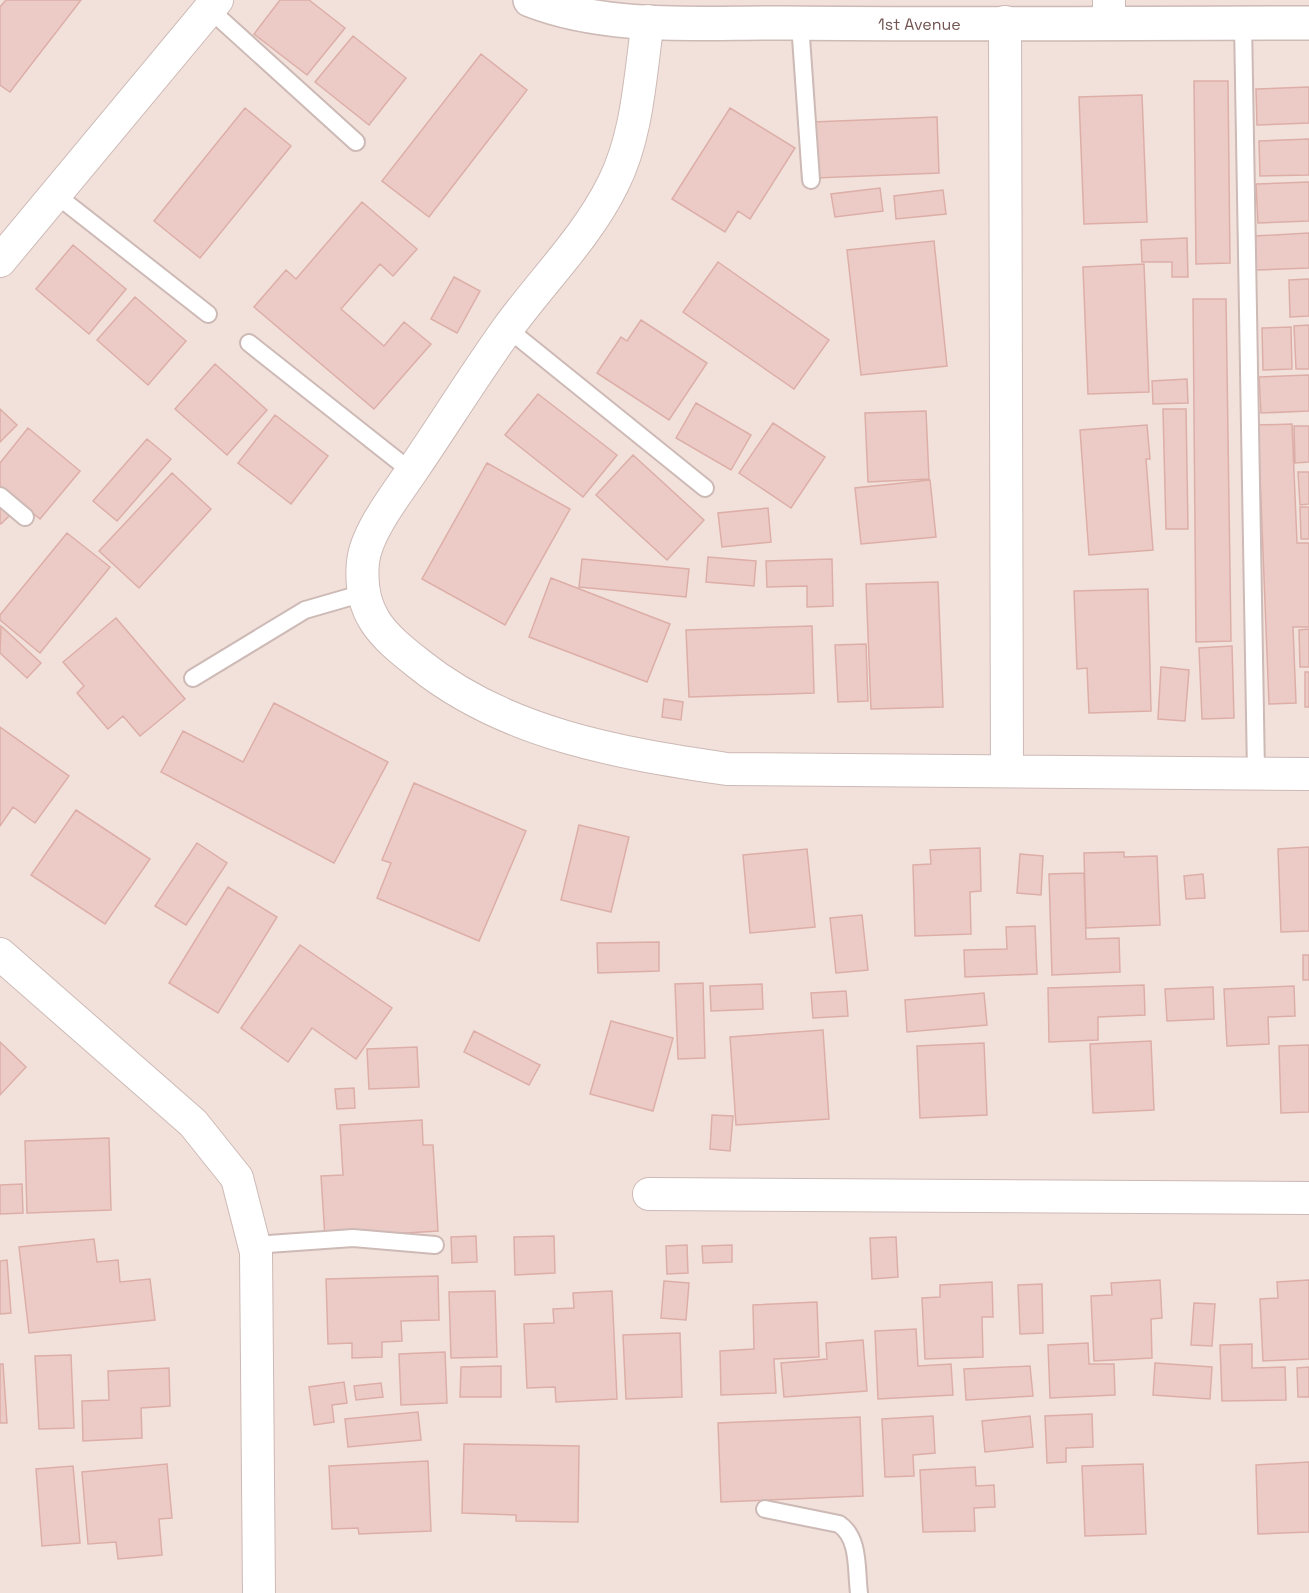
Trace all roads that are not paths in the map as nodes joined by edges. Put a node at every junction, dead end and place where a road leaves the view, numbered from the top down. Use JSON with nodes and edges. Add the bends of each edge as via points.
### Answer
{"nodes":[{"id":1,"x":530,"y":0,"type":"edge"},
{"id":2,"x":208,"y":3,"type":"edge"},
{"id":3,"x":1109,"y":11,"type":"edge"},
{"id":4,"x":648,"y":21,"type":"junction"},
{"id":5,"x":1005,"y":22,"type":"junction"},
{"id":6,"x":800,"y":23,"type":"junction"},
{"id":7,"x":1243,"y":23,"type":"junction"},
{"id":8,"x":1309,"y":23,"type":"edge"},
{"id":9,"x":356,"y":142,"type":"dead end"},
{"id":10,"x":812,"y":180,"type":"dead end"},
{"id":11,"x":55,"y":194,"type":"junction"},
{"id":12,"x":0,"y":261,"type":"edge"},
{"id":13,"x":208,"y":314,"type":"dead end"},
{"id":14,"x":508,"y":329,"type":"junction"},
{"id":15,"x":249,"y":344,"type":"dead end"},
{"id":16,"x":412,"y":472,"type":"junction"},
{"id":17,"x":705,"y":488,"type":"dead end"},
{"id":18,"x":0,"y":496,"type":"edge"},
{"id":19,"x":25,"y":517,"type":"dead end"},
{"id":20,"x":364,"y":593,"type":"junction"},
{"id":21,"x":193,"y":678,"type":"dead end"},
{"id":22,"x":1007,"y":771,"type":"junction"},
{"id":23,"x":1256,"y":773,"type":"junction"},
{"id":24,"x":1309,"y":774,"type":"edge"},
{"id":25,"x":0,"y":954,"type":"edge"},
{"id":26,"x":649,"y":1194,"type":"dead end"},
{"id":27,"x":1309,"y":1198,"type":"edge"},
{"id":28,"x":254,"y":1245,"type":"junction"},
{"id":29,"x":435,"y":1245,"type":"dead end"},
{"id":30,"x":765,"y":1509,"type":"dead end"},
{"id":31,"x":259,"y":1593,"type":"edge"},
{"id":32,"x":859,"y":1593,"type":"edge"}],
"edges":[{"from":1,"to":4,"type":"street","name":"1st Avenue","via":[[561,12]]},
{"from":2,"to":9,"type":"lane"},
{"from":2,"to":11,"type":"street"},
{"from":3,"to":5,"type":"street","name":"1st Avenue"},
{"from":3,"to":7,"type":"street","name":"1st Avenue"},
{"from":4,"to":6,"type":"street","name":"1st Avenue"},
{"from":4,"to":14,"type":"street","via":[[632,129],[613,184],[583,232]]},
{"from":5,"to":6,"type":"street","name":"1st Avenue"},
{"from":5,"to":22,"type":"street"},
{"from":6,"to":10,"type":"lane"},
{"from":7,"to":8,"type":"street","name":"1st Avenue"},
{"from":7,"to":23,"type":"lane"},
{"from":11,"to":12,"type":"street"},
{"from":11,"to":13,"type":"lane"},
{"from":14,"to":16,"type":"street"},
{"from":14,"to":17,"type":"lane"},
{"from":15,"to":16,"type":"lane"},
{"from":16,"to":20,"type":"street","via":[[379,519],[363,560]]},
{"from":18,"to":19,"type":"lane"},
{"from":20,"to":21,"type":"lane","via":[[305,610]]},
{"from":20,"to":22,"type":"street","via":[[372,620],[386,638],[443,683],[533,728],[633,755],[727,769]]},
{"from":22,"to":23,"type":"street"},
{"from":23,"to":24,"type":"street"},
{"from":25,"to":28,"type":"street","via":[[193,1123],[237,1178]]},
{"from":26,"to":27,"type":"street"},
{"from":28,"to":29,"type":"lane","via":[[353,1238]]},
{"from":28,"to":31,"type":"street"},
{"from":30,"to":32,"type":"lane","via":[[839,1524],[849,1531]]}]}
